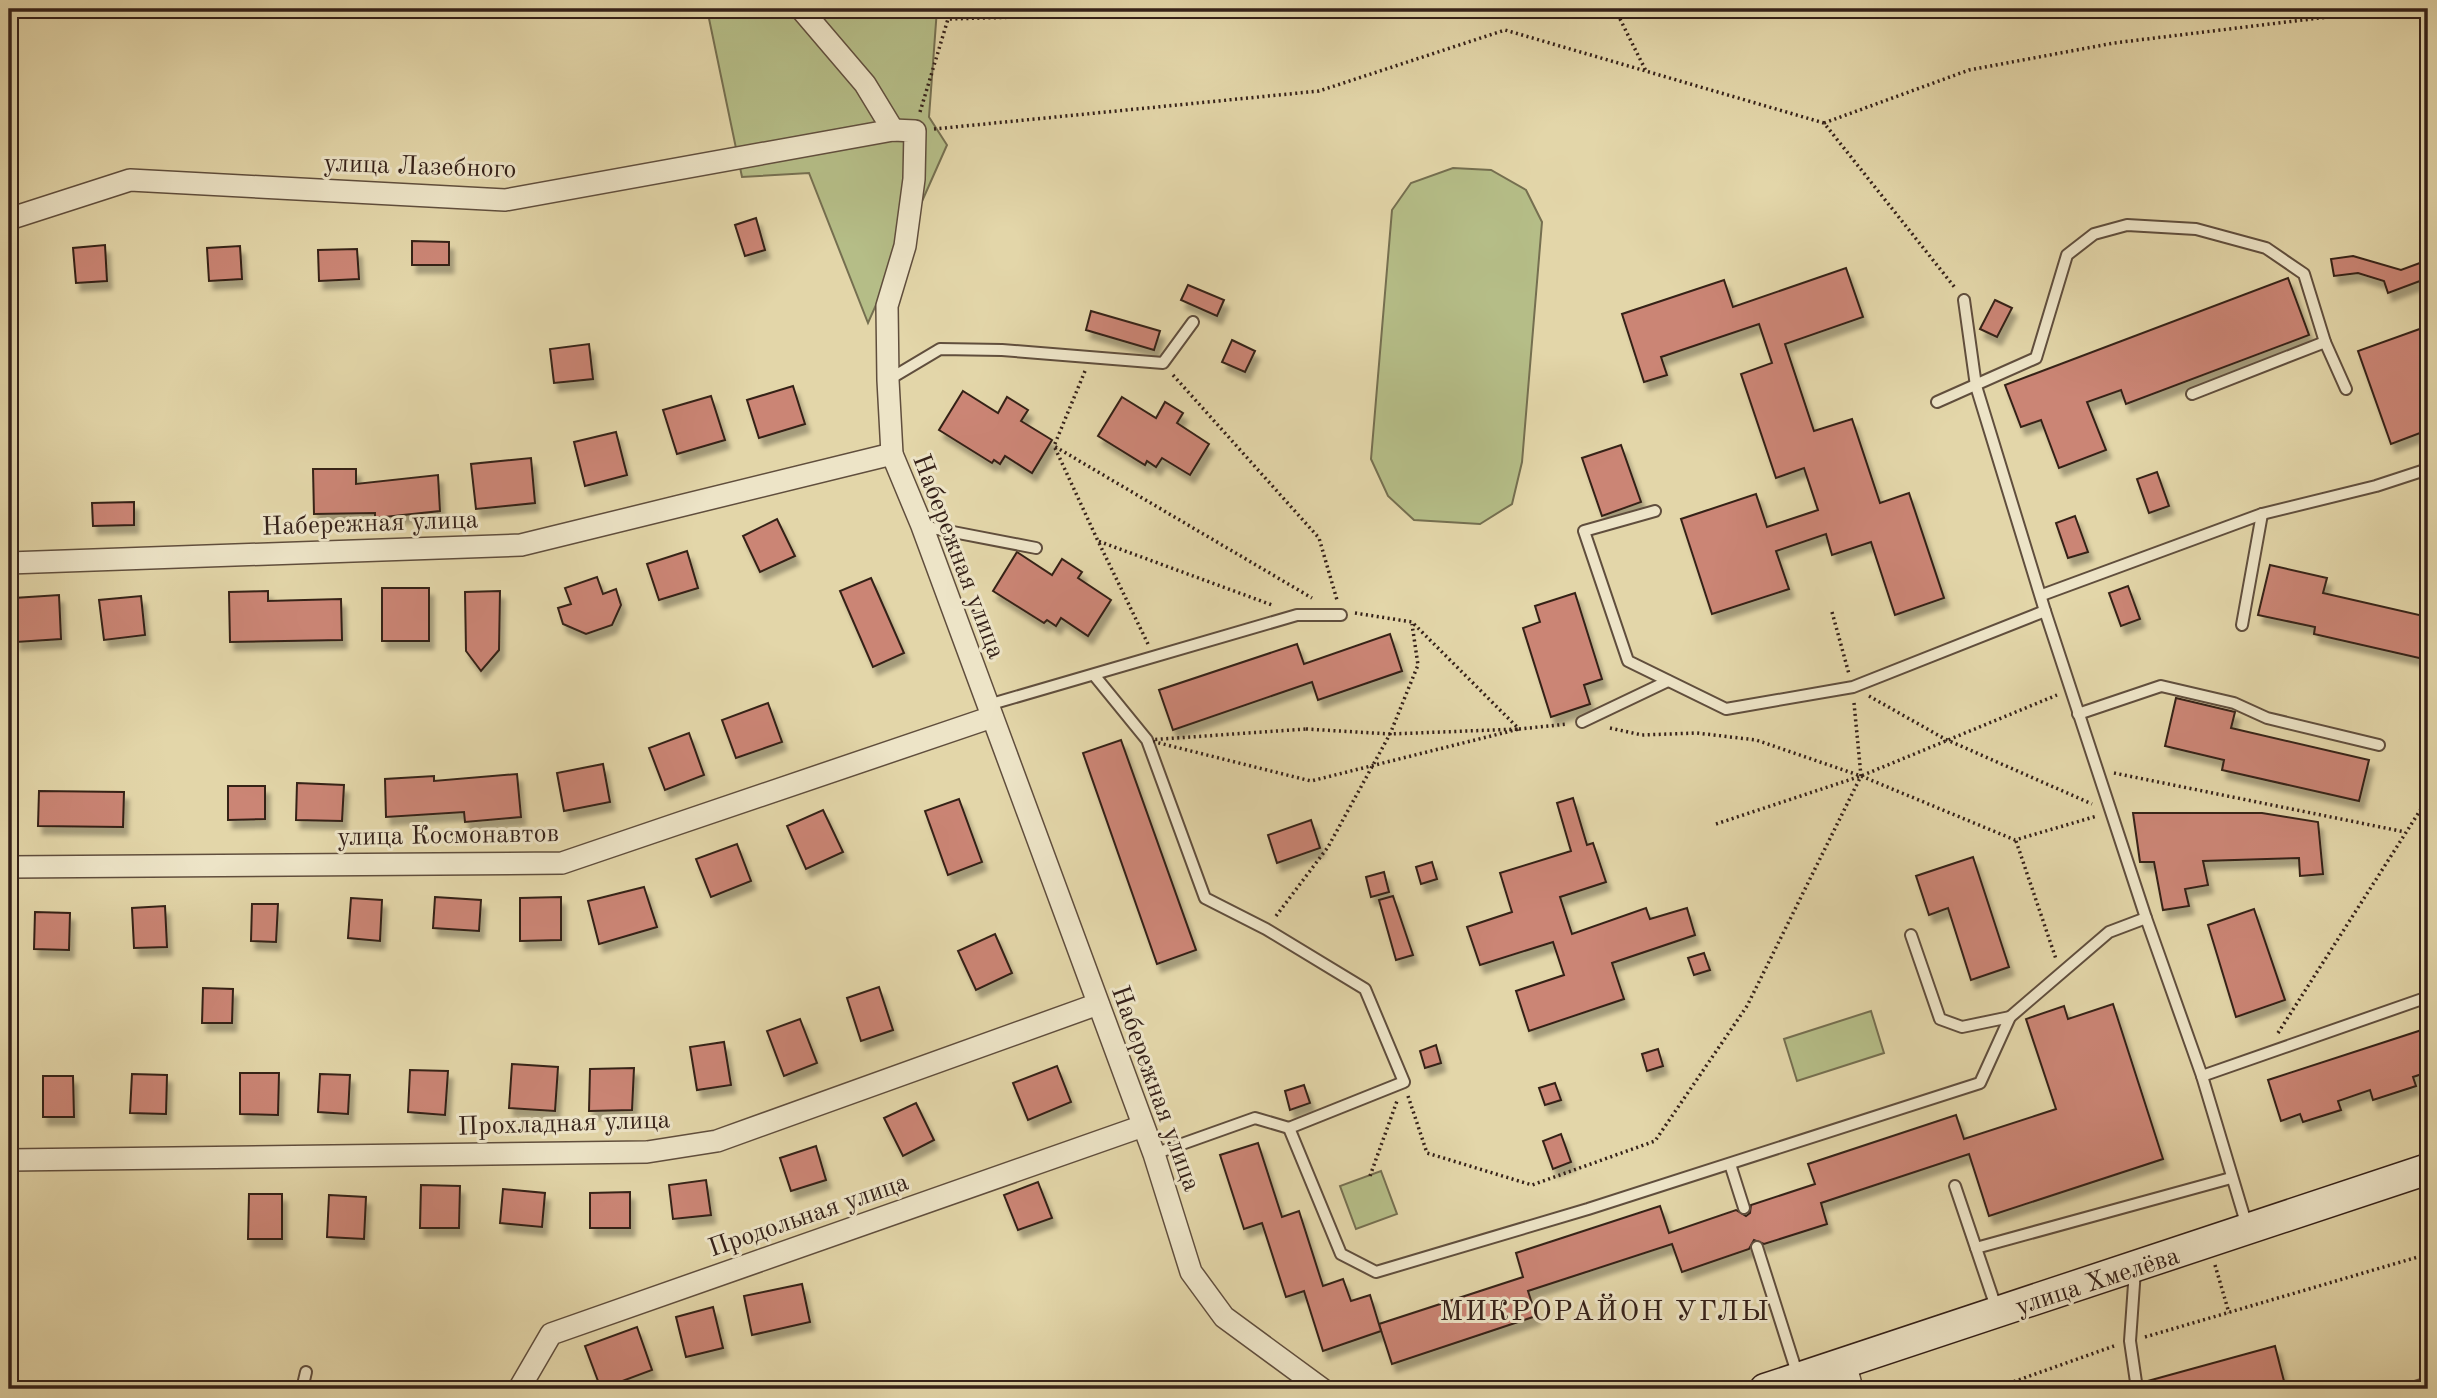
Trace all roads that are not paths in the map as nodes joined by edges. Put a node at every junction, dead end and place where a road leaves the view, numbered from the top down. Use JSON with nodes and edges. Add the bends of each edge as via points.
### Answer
{"nodes":[{"id":1,"x":801,"y":9,"type":"edge"},
{"id":2,"x":904,"y":130,"type":"junction"},
{"id":3,"x":9,"y":219,"type":"edge"},
{"id":4,"x":1964,"y":300,"type":"road end"},
{"id":5,"x":1193,"y":322,"type":"dead end"},
{"id":6,"x":2325,"y":342,"type":"junction"},
{"id":7,"x":888,"y":380,"type":"junction"},
{"id":8,"x":1976,"y":386,"type":"junction"},
{"id":9,"x":2346,"y":389,"type":"dead end"},
{"id":10,"x":2192,"y":394,"type":"dead end"},
{"id":11,"x":1937,"y":402,"type":"dead end"},
{"id":12,"x":892,"y":454,"type":"junction"},
{"id":13,"x":2428,"y":469,"type":"edge"},
{"id":14,"x":1654,"y":511,"type":"dead end"},
{"id":15,"x":2262,"y":514,"type":"junction"},
{"id":16,"x":922,"y":526,"type":"junction"},
{"id":17,"x":1036,"y":548,"type":"dead end"},
{"id":18,"x":9,"y":563,"type":"edge"},
{"id":19,"x":2042,"y":595,"type":"junction"},
{"id":20,"x":2045,"y":611,"type":"junction"},
{"id":21,"x":1341,"y":615,"type":"road end"},
{"id":22,"x":2242,"y":625,"type":"dead end"},
{"id":23,"x":1094,"y":675,"type":"junction"},
{"id":24,"x":1668,"y":681,"type":"junction"},
{"id":25,"x":990,"y":711,"type":"junction"},
{"id":26,"x":2078,"y":714,"type":"junction"},
{"id":27,"x":1582,"y":722,"type":"road end"},
{"id":28,"x":2379,"y":745,"type":"dead end"},
{"id":29,"x":9,"y":867,"type":"edge"},
{"id":30,"x":2146,"y":918,"type":"junction"},
{"id":31,"x":1911,"y":935,"type":"dead end"},
{"id":32,"x":2428,"y":997,"type":"edge"},
{"id":33,"x":1098,"y":1004,"type":"junction"},
{"id":34,"x":2010,"y":1017,"type":"junction"},
{"id":35,"x":1392,"y":1020,"type":"dead end"},
{"id":36,"x":1379,"y":1022,"type":"junction"},
{"id":37,"x":2202,"y":1076,"type":"junction"},
{"id":38,"x":1143,"y":1126,"type":"junction"},
{"id":39,"x":1289,"y":1128,"type":"junction"},
{"id":40,"x":1154,"y":1154,"type":"junction"},
{"id":41,"x":9,"y":1160,"type":"edge"},
{"id":42,"x":1730,"y":1164,"type":"junction"},
{"id":43,"x":2428,"y":1169,"type":"edge"},
{"id":44,"x":2231,"y":1178,"type":"junction"},
{"id":45,"x":1955,"y":1186,"type":"dead end"},
{"id":46,"x":1744,"y":1208,"type":"dead end"},
{"id":47,"x":2249,"y":1230,"type":"junction"},
{"id":48,"x":1756,"y":1247,"type":"dead end"},
{"id":49,"x":1976,"y":1248,"type":"junction"},
{"id":50,"x":2135,"y":1268,"type":"junction"},
{"id":51,"x":1997,"y":1312,"type":"junction"},
{"id":52,"x":306,"y":1372,"type":"dead end"},
{"id":53,"x":1848,"y":1376,"type":"edge"},
{"id":54,"x":1798,"y":1378,"type":"junction"},
{"id":55,"x":2428,"y":1383,"type":"edge"},
{"id":56,"x":302,"y":1389,"type":"edge"},
{"id":57,"x":519,"y":1389,"type":"edge"},
{"id":58,"x":1322,"y":1389,"type":"edge"},
{"id":59,"x":1765,"y":1389,"type":"edge"},
{"id":60,"x":2137,"y":1389,"type":"edge"},
{"id":61,"x":2409,"y":1389,"type":"edge"}],
"edges":[{"from":1,"to":2,"type":"street"},
{"from":2,"to":3,"type":"street","name":"улица Лазебного","via":[[505,200],[130,180]]},
{"from":2,"to":7,"type":"street","via":[[914,179],[905,246],[887,306]]},
{"from":4,"to":8,"type":"lane"},
{"from":5,"to":7,"type":"lane","via":[[1163,363],[1002,349],[940,349]]},
{"from":6,"to":8,"type":"lane","via":[[2304,274],[2266,248],[2196,229],[2127,225],[2094,234],[2067,255],[2036,358]]},
{"from":6,"to":9,"type":"lane"},
{"from":6,"to":10,"type":"lane"},
{"from":7,"to":12,"type":"street"},
{"from":8,"to":11,"type":"lane"},
{"from":8,"to":19,"type":"lane"},
{"from":12,"to":16,"type":"street","name":"Набережная улица"},
{"from":12,"to":18,"type":"street","name":"Набережная улица","via":[[521,545]]},
{"from":13,"to":15,"type":"lane"},
{"from":14,"to":24,"type":"lane","via":[[1584,531],[1628,661]]},
{"from":15,"to":19,"type":"lane"},
{"from":15,"to":22,"type":"lane"},
{"from":16,"to":17,"type":"lane"},
{"from":16,"to":25,"type":"street","name":"Набережная улица"},
{"from":19,"to":20,"type":"lane"},
{"from":20,"to":24,"type":"lane","via":[[1853,687],[1726,709]]},
{"from":20,"to":26,"type":"lane"},
{"from":21,"to":23,"type":"lane","via":[[1297,615]]},
{"from":23,"to":25,"type":"lane"},
{"from":23,"to":36,"type":"lane","via":[[1147,740],[1205,898],[1366,989]]},
{"from":24,"to":27,"type":"lane"},
{"from":25,"to":29,"type":"street","name":"улица Космонавтов","via":[[562,863]]},
{"from":25,"to":33,"type":"street","name":"Набережная улица"},
{"from":26,"to":28,"type":"lane","via":[[2161,686]]},
{"from":26,"to":30,"type":"lane"},
{"from":30,"to":34,"type":"lane","via":[[2109,932]]},
{"from":30,"to":37,"type":"lane"},
{"from":31,"to":34,"type":"lane","via":[[1940,1019],[1962,1027]]},
{"from":32,"to":37,"type":"lane"},
{"from":33,"to":38,"type":"street","name":"Набережная улица"},
{"from":33,"to":41,"type":"street","name":"Прохладная улица","via":[[718,1141],[647,1152]]},
{"from":34,"to":42,"type":"lane","via":[[1980,1083]]},
{"from":35,"to":36,"type":"lane"},
{"from":36,"to":39,"type":"lane","via":[[1404,1082]]},
{"from":37,"to":44,"type":"lane"},
{"from":38,"to":40,"type":"street","name":"Набережная улица"},
{"from":38,"to":57,"type":"street","name":"Продольная улица","via":[[551,1334]]},
{"from":39,"to":40,"type":"lane","via":[[1255,1118]]},
{"from":39,"to":42,"type":"lane","via":[[1341,1254],[1377,1272]]},
{"from":40,"to":58,"type":"street","name":"Набережная улица","via":[[1191,1272],[1224,1317]]},
{"from":42,"to":46,"type":"lane"},
{"from":43,"to":47,"type":"main road","name":"улица Хмелёва"},
{"from":44,"to":47,"type":"lane"},
{"from":44,"to":49,"type":"lane"},
{"from":45,"to":49,"type":"lane"},
{"from":47,"to":50,"type":"main road","name":"улица Хмелёва"},
{"from":48,"to":54,"type":"lane"},
{"from":49,"to":51,"type":"lane"},
{"from":50,"to":51,"type":"main road","name":"улица Хмелёва"},
{"from":50,"to":60,"type":"lane","via":[[2130,1341]]},
{"from":51,"to":53,"type":"main road","name":"улица Хмелёва"},
{"from":52,"to":56,"type":"lane"},
{"from":53,"to":54,"type":"main road","name":"улица Хмелёва"},
{"from":54,"to":59,"type":"main road","name":"улица Хмелёва"},
{"from":55,"to":61,"type":"lane"}]}
